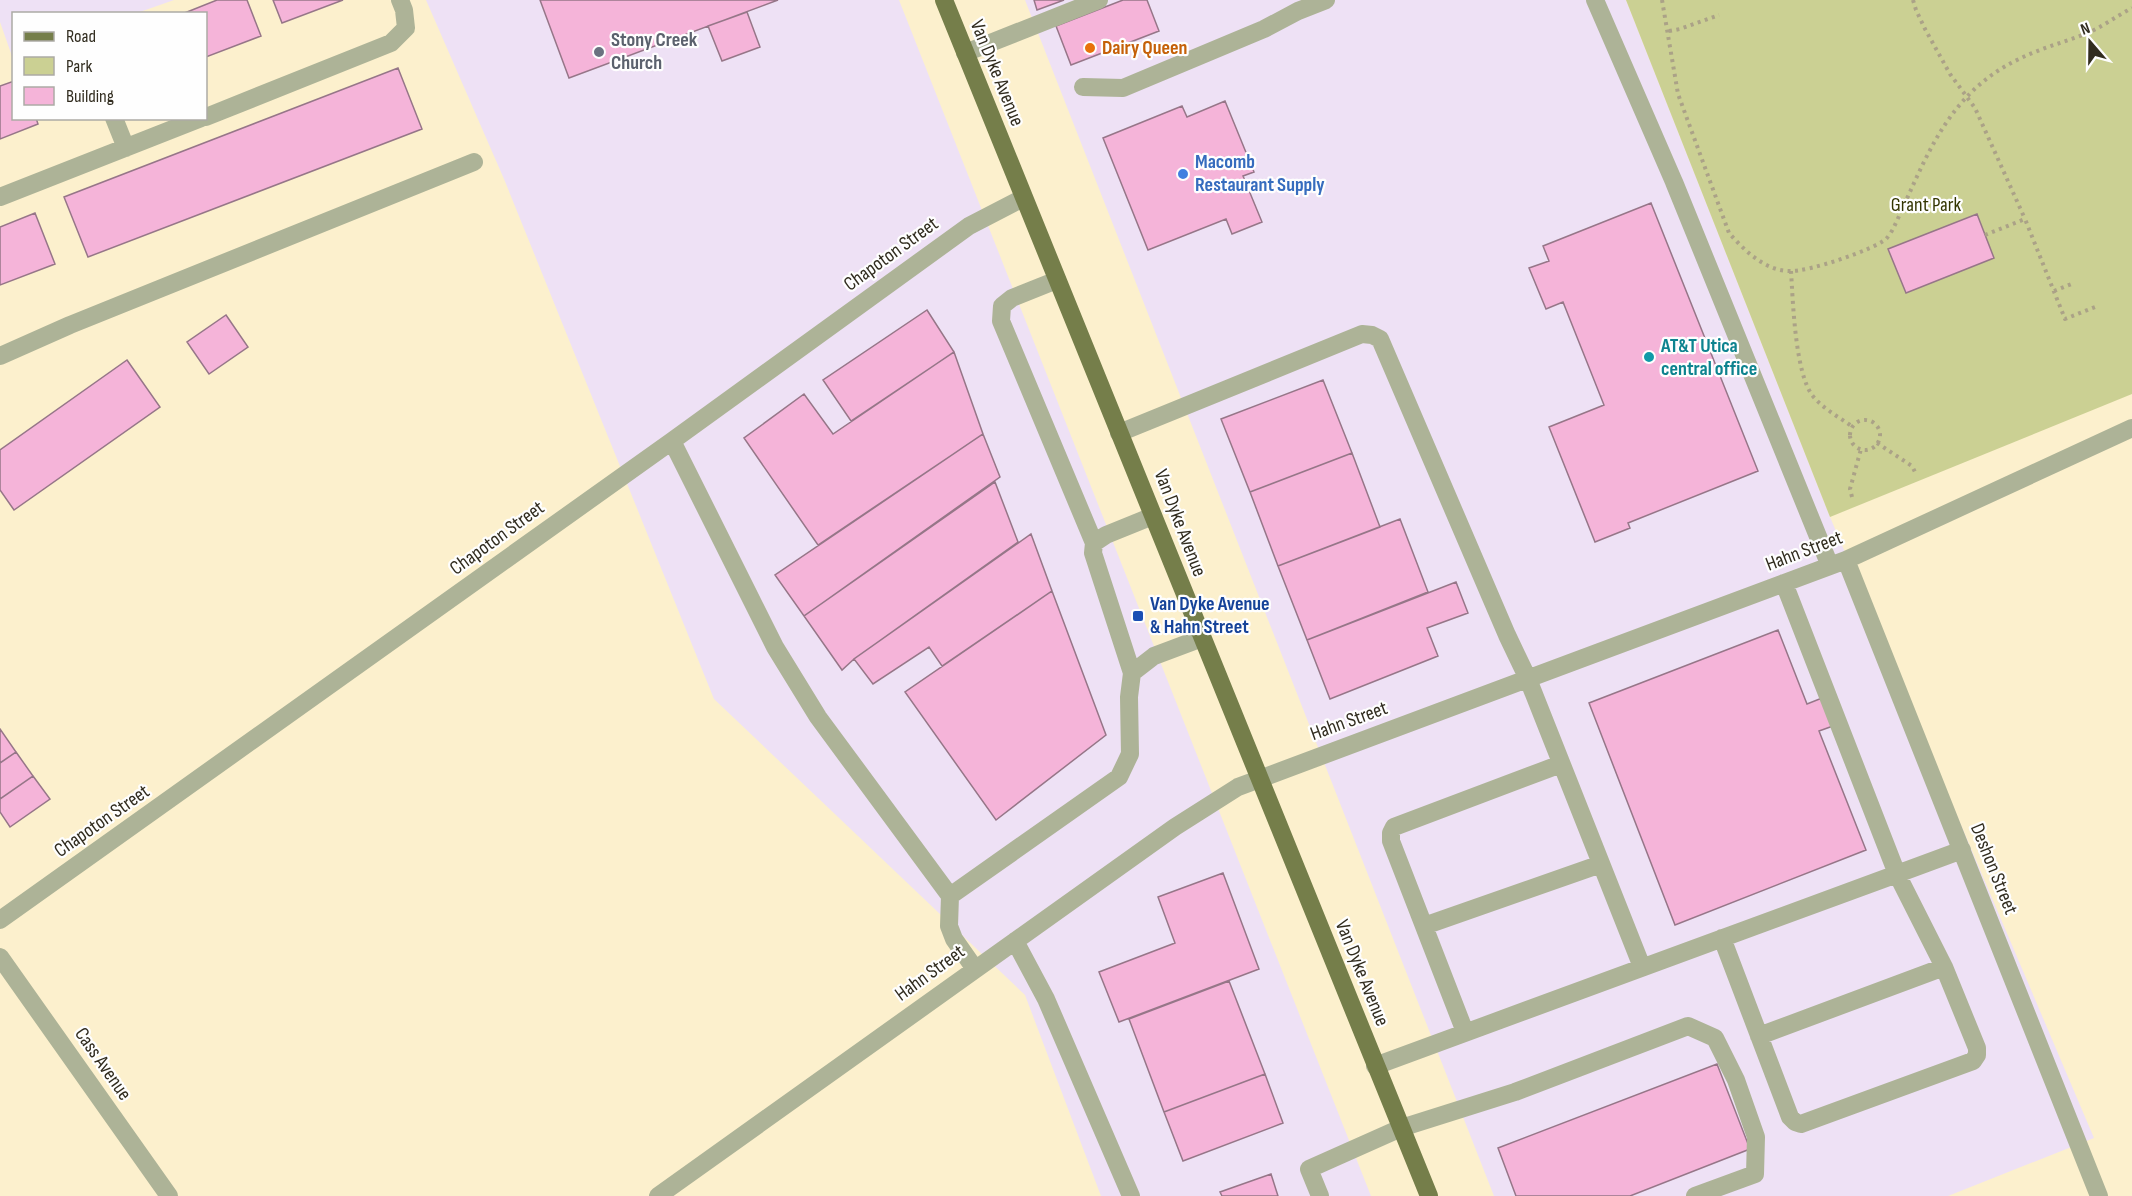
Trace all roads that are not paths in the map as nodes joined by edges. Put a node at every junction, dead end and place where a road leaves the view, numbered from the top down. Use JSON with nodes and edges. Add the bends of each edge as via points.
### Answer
{"nodes":[{"id":1,"x":400,"y":0,"type":"edge"},
{"id":2,"x":944,"y":0,"type":"edge"},
{"id":3,"x":1100,"y":0,"type":"edge"},
{"id":4,"x":1326,"y":0,"type":"edge"},
{"id":5,"x":1595,"y":0,"type":"edge"},
{"id":6,"x":964,"y":53,"type":"junction"},
{"id":7,"x":1083,"y":87,"type":"dead end"},
{"id":8,"x":207,"y":117,"type":"edge"},
{"id":9,"x":115,"y":120,"type":"edge"},
{"id":10,"x":196,"y":120,"type":"edge"},
{"id":11,"x":126,"y":148,"type":"junction"},
{"id":12,"x":474,"y":162,"type":"dead end"},
{"id":13,"x":0,"y":197,"type":"edge"},
{"id":14,"x":1023,"y":198,"type":"junction"},
{"id":15,"x":1057,"y":280,"type":"junction"},
{"id":16,"x":0,"y":356,"type":"edge"},
{"id":17,"x":2132,"y":428,"type":"edge"},
{"id":18,"x":1119,"y":433,"type":"junction"},
{"id":19,"x":672,"y":441,"type":"junction"},
{"id":20,"x":1154,"y":516,"type":"junction"},
{"id":21,"x":1094,"y":543,"type":"junction"},
{"id":22,"x":1838,"y":563,"type":"junction"},
{"id":23,"x":1784,"y":583,"type":"junction"},
{"id":24,"x":1202,"y":638,"type":"junction"},
{"id":25,"x":1132,"y":673,"type":"junction"},
{"id":26,"x":1528,"y":679,"type":"junction"},
{"id":27,"x":1561,"y":764,"type":"junction"},
{"id":28,"x":1258,"y":779,"type":"junction"},
{"id":29,"x":1962,"y":850,"type":"junction"},
{"id":30,"x":1601,"y":864,"type":"junction"},
{"id":31,"x":1897,"y":874,"type":"junction"},
{"id":32,"x":950,"y":896,"type":"junction"},
{"id":33,"x":0,"y":920,"type":"edge"},
{"id":34,"x":1424,"y":926,"type":"junction"},
{"id":35,"x":1722,"y":938,"type":"junction"},
{"id":36,"x":1015,"y":941,"type":"junction"},
{"id":37,"x":0,"y":957,"type":"edge"},
{"id":38,"x":1944,"y":967,"type":"junction"},
{"id":39,"x":1642,"y":968,"type":"junction"},
{"id":40,"x":975,"y":969,"type":"junction"},
{"id":41,"x":1465,"y":1032,"type":"junction"},
{"id":42,"x":1759,"y":1036,"type":"junction"},
{"id":43,"x":1375,"y":1066,"type":"junction"},
{"id":44,"x":1401,"y":1128,"type":"junction"},
{"id":45,"x":169,"y":1196,"type":"edge"},
{"id":46,"x":658,"y":1196,"type":"edge"},
{"id":47,"x":1131,"y":1196,"type":"edge"},
{"id":48,"x":1320,"y":1196,"type":"edge"},
{"id":49,"x":1429,"y":1196,"type":"edge"},
{"id":50,"x":1695,"y":1196,"type":"edge"},
{"id":51,"x":2099,"y":1196,"type":"edge"}],
"edges":[{"from":1,"to":8,"type":"street","via":[[406,28],[391,43]]},
{"from":2,"to":6,"type":"main road","name":"Van Dyke Avenue"},
{"from":3,"to":6,"type":"street"},
{"from":4,"to":7,"type":"street","via":[[1123,88]]},
{"from":5,"to":22,"type":"street","name":"Deshon Street"},
{"from":6,"to":14,"type":"main road","name":"Van Dyke Avenue"},
{"from":9,"to":11,"type":"street"},
{"from":10,"to":11,"type":"street"},
{"from":11,"to":13,"type":"street"},
{"from":12,"to":16,"type":"street"},
{"from":14,"to":15,"type":"main road","name":"Van Dyke Avenue"},
{"from":14,"to":19,"type":"street","name":"Chapoton Street","via":[[969,226]]},
{"from":15,"to":18,"type":"main road","name":"Van Dyke Avenue"},
{"from":15,"to":21,"type":"street","via":[[1012,298],[1002,306],[1001,321]]},
{"from":17,"to":22,"type":"street","name":"Hahn Street"},
{"from":18,"to":20,"type":"main road","name":"Van Dyke Avenue"},
{"from":18,"to":26,"type":"street","via":[[1362,334],[1380,339]]},
{"from":19,"to":32,"type":"street","via":[[775,647],[818,717]]},
{"from":19,"to":33,"type":"street","name":"Chapoton Street"},
{"from":20,"to":21,"type":"street"},
{"from":20,"to":24,"type":"main road","name":"Van Dyke Avenue"},
{"from":21,"to":25,"type":"street","via":[[1093,553]]},
{"from":22,"to":23,"type":"street","name":"Hahn Street"},
{"from":22,"to":29,"type":"street","name":"Deshon Street"},
{"from":23,"to":26,"type":"street","name":"Hahn Street"},
{"from":23,"to":31,"type":"street"},
{"from":24,"to":25,"type":"street","via":[[1154,656]]},
{"from":24,"to":28,"type":"main road","name":"Van Dyke Avenue"},
{"from":25,"to":32,"type":"street","via":[[1130,754],[1119,777]]},
{"from":26,"to":27,"type":"street"},
{"from":26,"to":28,"type":"street","name":"Hahn Street"},
{"from":27,"to":30,"type":"street"},
{"from":27,"to":34,"type":"street","via":[[1394,827],[1391,842]]},
{"from":28,"to":36,"type":"street","name":"Hahn Street","via":[[1207,805]]},
{"from":28,"to":43,"type":"main road","name":"Van Dyke Avenue"},
{"from":29,"to":31,"type":"street"},
{"from":29,"to":51,"type":"street","name":"Deshon Street"},
{"from":30,"to":34,"type":"street"},
{"from":30,"to":39,"type":"street"},
{"from":31,"to":35,"type":"street"},
{"from":31,"to":38,"type":"street"},
{"from":32,"to":40,"type":"street","via":[[948,926]]},
{"from":34,"to":41,"type":"street"},
{"from":35,"to":39,"type":"street"},
{"from":35,"to":42,"type":"street"},
{"from":36,"to":40,"type":"street","name":"Hahn Street"},
{"from":36,"to":47,"type":"street","via":[[1046,999]]},
{"from":37,"to":45,"type":"street","name":"Cass Avenue"},
{"from":38,"to":42,"type":"street"},
{"from":38,"to":42,"type":"street","via":[[1977,1048],[1973,1061],[1802,1124],[1790,1117]]},
{"from":39,"to":41,"type":"street"},
{"from":40,"to":46,"type":"street","name":"Hahn Street"},
{"from":41,"to":43,"type":"street"},
{"from":43,"to":44,"type":"main road","name":"Van Dyke Avenue"},
{"from":44,"to":48,"type":"street","via":[[1309,1169]]},
{"from":44,"to":49,"type":"main road","name":"Van Dyke Avenue"},
{"from":44,"to":50,"type":"street","via":[[1515,1092],[1688,1026],[1715,1038],[1736,1080],[1756,1137],[1755,1174]]}]}
